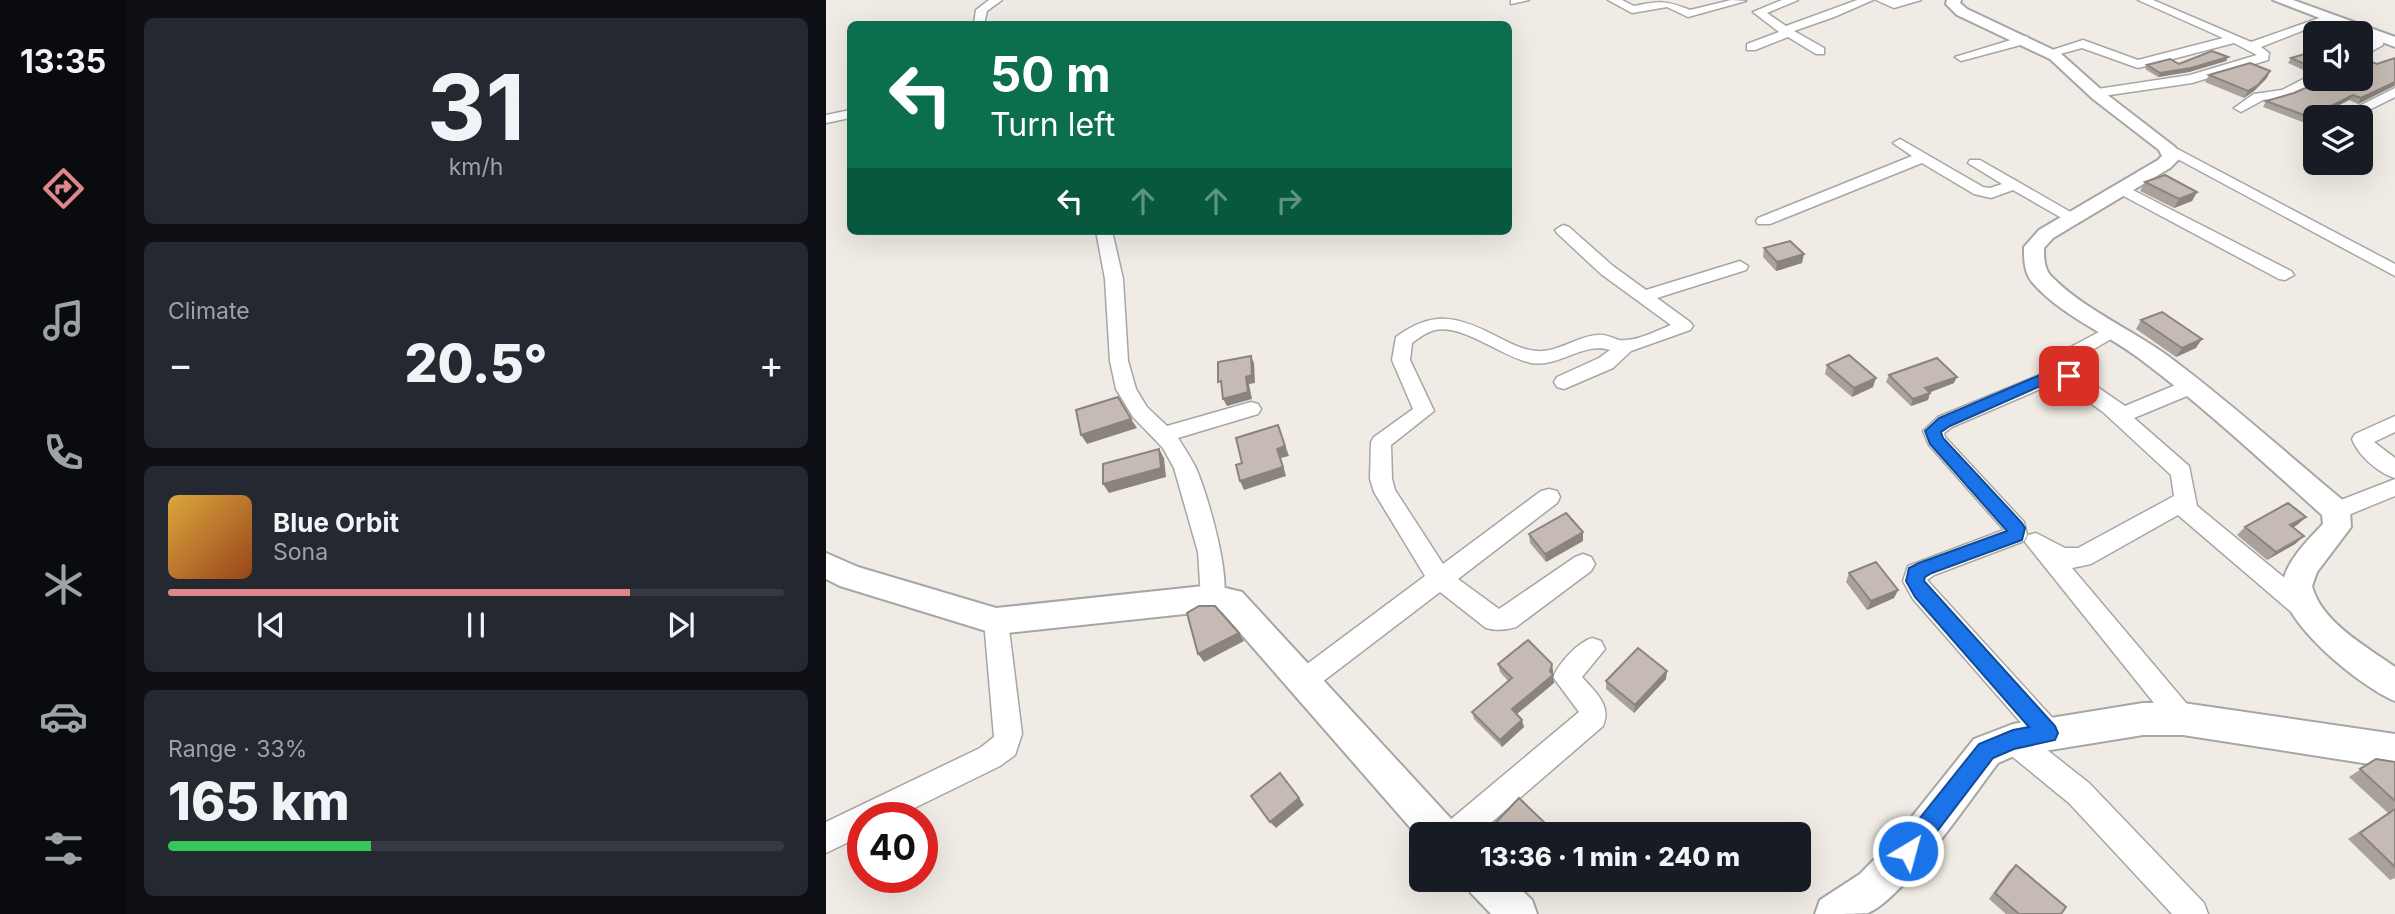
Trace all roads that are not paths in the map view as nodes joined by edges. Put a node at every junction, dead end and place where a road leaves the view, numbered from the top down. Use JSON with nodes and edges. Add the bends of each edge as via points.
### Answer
{"nodes":[{"id":1,"x":996,"y":0,"type":"edge"},
{"id":2,"x":1614,"y":0,"type":"edge"},
{"id":3,"x":1696,"y":0,"type":"edge"},
{"id":4,"x":1740,"y":0,"type":"edge"},
{"id":5,"x":1792,"y":0,"type":"edge"},
{"id":6,"x":1867,"y":0,"type":"edge"},
{"id":7,"x":1882,"y":0,"type":"edge"},
{"id":8,"x":1915,"y":0,"type":"edge"},
{"id":9,"x":1954,"y":0,"type":"edge"},
{"id":10,"x":2144,"y":0,"type":"edge"},
{"id":11,"x":2187,"y":0,"type":"edge"},
{"id":12,"x":2280,"y":0,"type":"edge"},
{"id":13,"x":1668,"y":3,"type":"edge"},
{"id":14,"x":2160,"y":7,"type":"junction"},
{"id":15,"x":1756,"y":11,"type":"junction"},
{"id":16,"x":2329,"y":18,"type":"junction"},
{"id":17,"x":1708,"y":20,"type":"dead end"},
{"id":18,"x":980,"y":21,"type":"edge"},
{"id":19,"x":1786,"y":31,"type":"junction"},
{"id":20,"x":2379,"y":36,"type":"junction"},
{"id":21,"x":2235,"y":39,"type":"junction"},
{"id":22,"x":2024,"y":40,"type":"junction"},
{"id":23,"x":2395,"y":42,"type":"edge"},
{"id":24,"x":2251,"y":46,"type":"junction"},
{"id":25,"x":1751,"y":47,"type":"dead end"},
{"id":26,"x":2373,"y":47,"type":"edge"},
{"id":27,"x":1820,"y":51,"type":"dead end"},
{"id":28,"x":2049,"y":53,"type":"junction"},
{"id":29,"x":1961,"y":57,"type":"dead end"},
{"id":30,"x":2303,"y":83,"type":"edge"},
{"id":31,"x":2395,"y":92,"type":"edge"},
{"id":32,"x":2096,"y":93,"type":"junction"},
{"id":33,"x":2367,"y":105,"type":"edge"},
{"id":34,"x":2241,"y":108,"type":"dead end"},
{"id":35,"x":847,"y":115,"type":"edge"},
{"id":36,"x":826,"y":119,"type":"edge"},
{"id":37,"x":1900,"y":143,"type":"dead end"},
{"id":38,"x":2166,"y":147,"type":"junction"},
{"id":39,"x":1923,"y":157,"type":"junction"},
{"id":40,"x":1975,"y":163,"type":"dead end"},
{"id":41,"x":2014,"y":185,"type":"junction"},
{"id":42,"x":2123,"y":190,"type":"junction"},
{"id":43,"x":2073,"y":218,"type":"junction"},
{"id":44,"x":1764,"y":220,"type":"dead end"},
{"id":45,"x":1563,"y":230,"type":"dead end"},
{"id":46,"x":1105,"y":235,"type":"edge"},
{"id":47,"x":1740,"y":266,"type":"dead end"},
{"id":48,"x":2395,"y":271,"type":"edge"},
{"id":49,"x":2285,"y":275,"type":"dead end"},
{"id":50,"x":1645,"y":296,"type":"junction"},
{"id":51,"x":2112,"y":331,"type":"junction"},
{"id":52,"x":1625,"y":346,"type":"junction"},
{"id":53,"x":2069,"y":376,"type":"junction"},
{"id":54,"x":1564,"y":382,"type":"dead end"},
{"id":55,"x":2192,"y":386,"type":"junction"},
{"id":56,"x":1251,"y":409,"type":"dead end"},
{"id":57,"x":2111,"y":409,"type":"junction"},
{"id":58,"x":2395,"y":423,"type":"edge"},
{"id":59,"x":1162,"y":435,"type":"junction"},
{"id":60,"x":2395,"y":470,"type":"edge"},
{"id":61,"x":2395,"y":487,"type":"edge"},
{"id":62,"x":1549,"y":497,"type":"dead end"},
{"id":63,"x":2184,"y":501,"type":"junction"},
{"id":64,"x":2336,"y":511,"type":"junction"},
{"id":65,"x":2011,"y":522,"type":"junction"},
{"id":66,"x":2036,"y":542,"type":"junction"},
{"id":67,"x":1583,"y":564,"type":"dead end"},
{"id":68,"x":826,"y":565,"type":"edge"},
{"id":69,"x":1432,"y":583,"type":"junction"},
{"id":70,"x":1213,"y":598,"type":"junction"},
{"id":71,"x":2308,"y":611,"type":"junction"},
{"id":72,"x":996,"y":621,"type":"junction"},
{"id":73,"x":1592,"y":649,"type":"dead end"},
{"id":74,"x":1304,"y":681,"type":"junction"},
{"id":75,"x":2395,"y":686,"type":"edge"},
{"id":76,"x":2183,"y":719,"type":"junction"},
{"id":77,"x":2048,"y":733,"type":"junction"},
{"id":78,"x":2013,"y":740,"type":"junction"},
{"id":79,"x":2395,"y":751,"type":"edge"},
{"id":80,"x":898,"y":802,"type":"edge"},
{"id":81,"x":1429,"y":822,"type":"edge"},
{"id":82,"x":1469,"y":822,"type":"edge"},
{"id":83,"x":847,"y":827,"type":"edge"},
{"id":84,"x":826,"y":838,"type":"edge"},
{"id":85,"x":1835,"y":914,"type":"edge"},
{"id":86,"x":2193,"y":914,"type":"edge"}],
"edges":[{"from":1,"to":18,"type":"street","via":[[982,10]]},
{"from":2,"to":13,"type":"street","via":[[1632,10]]},
{"from":3,"to":13,"type":"street"},
{"from":4,"to":13,"type":"street","via":[[1690,14]]},
{"from":4,"to":15,"type":"street"},
{"from":5,"to":15,"type":"street"},
{"from":6,"to":19,"type":"street"},
{"from":7,"to":8,"type":"street","via":[[1894,5]]},
{"from":9,"to":22,"type":"street","via":[[1962,12]]},
{"from":10,"to":14,"type":"street"},
{"from":11,"to":14,"type":"street"},
{"from":12,"to":16,"type":"street"},
{"from":14,"to":21,"type":"street"},
{"from":15,"to":17,"type":"street"},
{"from":15,"to":19,"type":"street"},
{"from":16,"to":20,"type":"street"},
{"from":16,"to":24,"type":"street"},
{"from":19,"to":25,"type":"street"},
{"from":19,"to":27,"type":"street"},
{"from":20,"to":23,"type":"street"},
{"from":20,"to":26,"type":"street"},
{"from":21,"to":24,"type":"street"},
{"from":21,"to":28,"type":"street","via":[[2138,64],[2083,44]]},
{"from":22,"to":28,"type":"street"},
{"from":22,"to":29,"type":"street"},
{"from":24,"to":32,"type":"street","via":[[2264,57],[2192,79]]},
{"from":28,"to":32,"type":"street"},
{"from":30,"to":34,"type":"street","via":[[2285,93],[2259,97]]},
{"from":31,"to":33,"type":"street"},
{"from":32,"to":38,"type":"street"},
{"from":35,"to":36,"type":"street"},
{"from":37,"to":39,"type":"street"},
{"from":38,"to":42,"type":"street","via":[[2172,157]]},
{"from":38,"to":48,"type":"street"},
{"from":39,"to":41,"type":"street","via":[[1979,191],[1991,193]]},
{"from":39,"to":44,"type":"street"},
{"from":40,"to":41,"type":"street"},
{"from":41,"to":43,"type":"street"},
{"from":42,"to":43,"type":"street"},
{"from":42,"to":49,"type":"street"},
{"from":43,"to":51,"type":"street","via":[[2034,247],[2034,263],[2040,278],[2060,296]]},
{"from":45,"to":50,"type":"street","via":[[1606,270]]},
{"from":46,"to":59,"type":"street","via":[[1126,389]]},
{"from":47,"to":50,"type":"street"},
{"from":50,"to":52,"type":"street","via":[[1684,326]]},
{"from":51,"to":53,"type":"street","via":[[2061,360]]},
{"from":51,"to":55,"type":"street"},
{"from":52,"to":54,"type":"street","via":[[1606,363]]},
{"from":52,"to":69,"type":"street","via":[[1599,341],[1538,358],[1473,330],[1439,323],[1417,330],[1403,341],[1401,360],[1424,411],[1381,442],[1381,485]]},
{"from":53,"to":57,"type":"street"},
{"from":53,"to":65,"type":"street","via":[[2052,375],[1933,431],[1936,440]]},
{"from":55,"to":57,"type":"street","via":[[2126,414]]},
{"from":55,"to":64,"type":"street"},
{"from":56,"to":59,"type":"street"},
{"from":57,"to":63,"type":"street","via":[[2181,472]]},
{"from":58,"to":60,"type":"street","via":[[2362,439]]},
{"from":59,"to":70,"type":"street","via":[[1178,453],[1196,502],[1210,552]]},
{"from":61,"to":64,"type":"street"},
{"from":62,"to":69,"type":"street"},
{"from":63,"to":66,"type":"street","via":[[2072,560]]},
{"from":63,"to":71,"type":"street","via":[[2202,525]]},
{"from":64,"to":71,"type":"street","via":[[2337,527],[2301,571],[2297,585]]},
{"from":65,"to":66,"type":"street"},
{"from":65,"to":77,"type":"street","via":[[2016,535],[1926,568],[1916,573],[1915,581]]},
{"from":66,"to":76,"type":"street"},
{"from":67,"to":69,"type":"street","via":[[1501,621]]},
{"from":68,"to":72,"type":"street","via":[[850,577]]},
{"from":69,"to":74,"type":"street"},
{"from":70,"to":72,"type":"street"},
{"from":70,"to":74,"type":"street","via":[[1231,601]]},
{"from":71,"to":75,"type":"street","via":[[2327,633]]},
{"from":72,"to":80,"type":"street","via":[[1009,734],[1005,746]]},
{"from":73,"to":82,"type":"street","via":[[1566,677],[1593,709],[1594,717]]},
{"from":74,"to":81,"type":"street"},
{"from":76,"to":77,"type":"street","via":[[2143,719]]},
{"from":76,"to":79,"type":"street"},
{"from":77,"to":78,"type":"street"},
{"from":78,"to":85,"type":"street","via":[[1986,751],[1908,851],[1873,887]]},
{"from":78,"to":86,"type":"street","via":[[2079,793]]},
{"from":83,"to":84,"type":"street"}]}
